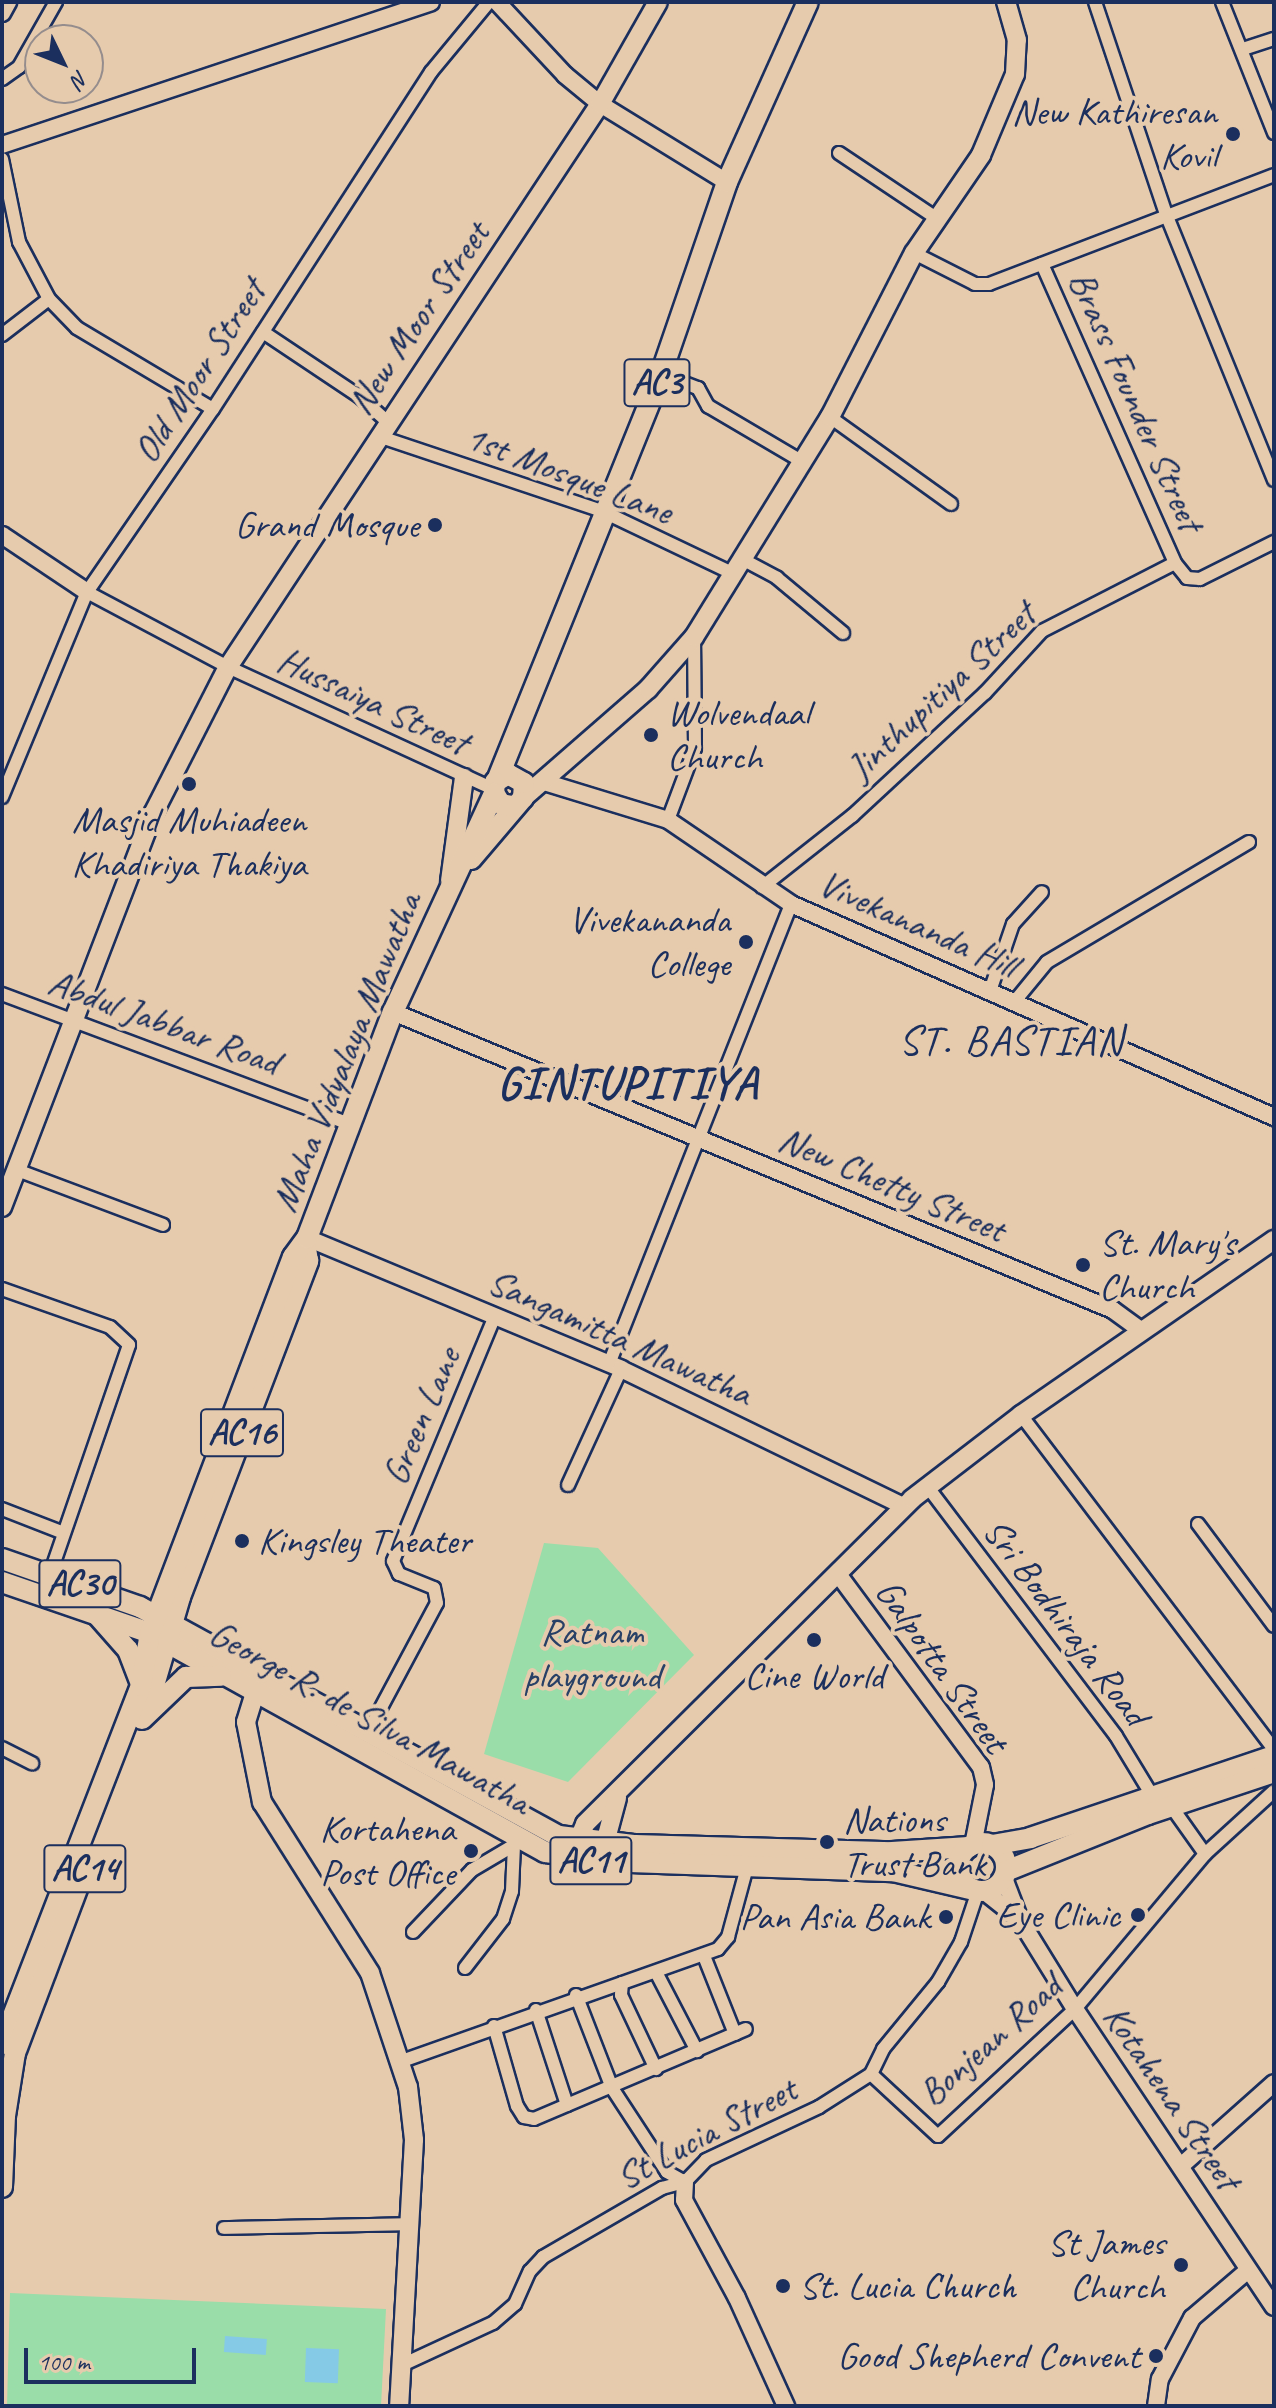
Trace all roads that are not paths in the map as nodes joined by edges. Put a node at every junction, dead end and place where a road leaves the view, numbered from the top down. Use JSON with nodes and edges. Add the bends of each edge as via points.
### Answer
{"nodes":[{"id":1,"x":8,"y":2,"type":"edge"},
{"id":2,"x":56,"y":2,"type":"edge"},
{"id":3,"x":431,"y":2,"type":"edge"},
{"id":4,"x":489,"y":2,"type":"edge"},
{"id":5,"x":497,"y":2,"type":"edge"},
{"id":6,"x":658,"y":2,"type":"edge"},
{"id":7,"x":808,"y":2,"type":"edge"},
{"id":8,"x":1006,"y":2,"type":"edge"},
{"id":9,"x":1095,"y":2,"type":"edge"},
{"id":10,"x":1222,"y":2,"type":"edge"},
{"id":11,"x":2,"y":13,"type":"edge"},
{"id":12,"x":1274,"y":39,"type":"edge"},
{"id":13,"x":1243,"y":49,"type":"junction"},
{"id":14,"x":2,"y":79,"type":"edge"},
{"id":15,"x":600,"y":104,"type":"junction"},
{"id":16,"x":1274,"y":133,"type":"edge"},
{"id":17,"x":2,"y":145,"type":"edge"},
{"id":18,"x":839,"y":153,"type":"dead end"},
{"id":19,"x":2,"y":159,"type":"edge"},
{"id":20,"x":1274,"y":175,"type":"edge"},
{"id":21,"x":727,"y":182,"type":"junction"},
{"id":22,"x":1166,"y":214,"type":"junction"},
{"id":23,"x":939,"y":220,"type":"junction"},
{"id":24,"x":914,"y":253,"type":"junction"},
{"id":25,"x":1042,"y":264,"type":"junction"},
{"id":26,"x":49,"y":299,"type":"junction"},
{"id":27,"x":263,"y":332,"type":"junction"},
{"id":28,"x":2,"y":335,"type":"edge"},
{"id":29,"x":661,"y":374,"type":"junction"},
{"id":30,"x":213,"y":409,"type":"junction"},
{"id":31,"x":830,"y":417,"type":"junction"},
{"id":32,"x":385,"y":430,"type":"junction"},
{"id":33,"x":803,"y":462,"type":"junction"},
{"id":34,"x":1274,"y":480,"type":"edge"},
{"id":35,"x":951,"y":504,"type":"dead end"},
{"id":36,"x":602,"y":511,"type":"junction"},
{"id":37,"x":2,"y":535,"type":"edge"},
{"id":38,"x":1274,"y":542,"type":"edge"},
{"id":39,"x":1175,"y":563,"type":"junction"},
{"id":40,"x":737,"y":566,"type":"junction"},
{"id":41,"x":87,"y":592,"type":"junction"},
{"id":42,"x":843,"y":633,"type":"dead end"},
{"id":43,"x":694,"y":637,"type":"junction"},
{"id":44,"x":228,"y":667,"type":"junction"},
{"id":45,"x":464,"y":778,"type":"junction"},
{"id":46,"x":544,"y":782,"type":"junction"},
{"id":47,"x":495,"y":787,"type":"junction"},
{"id":48,"x":519,"y":794,"type":"junction"},
{"id":49,"x":2,"y":797,"type":"edge"},
{"id":50,"x":668,"y":820,"type":"junction"},
{"id":51,"x":1249,"y":842,"type":"dead end"},
{"id":52,"x":762,"y":887,"type":"junction"},
{"id":53,"x":450,"y":888,"type":"junction"},
{"id":54,"x":1042,"y":892,"type":"dead end"},
{"id":55,"x":791,"y":904,"type":"junction"},
{"id":56,"x":990,"y":991,"type":"junction"},
{"id":57,"x":2,"y":994,"type":"edge"},
{"id":58,"x":1015,"y":1001,"type":"junction"},
{"id":59,"x":393,"y":1012,"type":"junction"},
{"id":60,"x":77,"y":1021,"type":"junction"},
{"id":61,"x":1274,"y":1117,"type":"edge"},
{"id":62,"x":349,"y":1124,"type":"junction"},
{"id":63,"x":702,"y":1139,"type":"junction"},
{"id":64,"x":17,"y":1170,"type":"junction"},
{"id":65,"x":2,"y":1207,"type":"edge"},
{"id":66,"x":163,"y":1225,"type":"dead end"},
{"id":67,"x":306,"y":1240,"type":"junction"},
{"id":68,"x":1273,"y":1243,"type":"edge"},
{"id":69,"x":2,"y":1289,"type":"edge"},
{"id":70,"x":495,"y":1316,"type":"junction"},
{"id":71,"x":1141,"y":1330,"type":"junction"},
{"id":72,"x":615,"y":1366,"type":"junction"},
{"id":73,"x":1021,"y":1415,"type":"junction"},
{"id":74,"x":568,"y":1485,"type":"dead end"},
{"id":75,"x":927,"y":1486,"type":"junction"},
{"id":76,"x":903,"y":1506,"type":"junction"},
{"id":77,"x":2,"y":1509,"type":"edge"},
{"id":78,"x":1198,"y":1524,"type":"dead end"},
{"id":79,"x":64,"y":1533,"type":"junction"},
{"id":80,"x":2,"y":1559,"type":"edge"},
{"id":81,"x":50,"y":1574,"type":"junction"},
{"id":82,"x":838,"y":1574,"type":"junction"},
{"id":83,"x":2,"y":1582,"type":"edge"},
{"id":84,"x":94,"y":1612,"type":"junction"},
{"id":85,"x":1274,"y":1626,"type":"edge"},
{"id":86,"x":161,"y":1629,"type":"junction"},
{"id":87,"x":229,"y":1677,"type":"junction"},
{"id":88,"x":258,"y":1682,"type":"junction"},
{"id":89,"x":141,"y":1686,"type":"junction"},
{"id":90,"x":142,"y":1719,"type":"junction"},
{"id":91,"x":368,"y":1732,"type":"junction"},
{"id":92,"x":2,"y":1748,"type":"edge"},
{"id":93,"x":1274,"y":1753,"type":"edge"},
{"id":94,"x":32,"y":1763,"type":"dead end"},
{"id":95,"x":1274,"y":1772,"type":"edge"},
{"id":96,"x":1274,"y":1791,"type":"edge"},
{"id":97,"x":618,"y":1795,"type":"junction"},
{"id":98,"x":1162,"y":1801,"type":"junction"},
{"id":99,"x":577,"y":1838,"type":"junction"},
{"id":100,"x":518,"y":1843,"type":"junction"},
{"id":101,"x":978,"y":1846,"type":"junction"},
{"id":102,"x":602,"y":1852,"type":"junction"},
{"id":103,"x":1205,"y":1854,"type":"junction"},
{"id":104,"x":573,"y":1860,"type":"junction"},
{"id":105,"x":747,"y":1867,"type":"junction"},
{"id":106,"x":1005,"y":1874,"type":"junction"},
{"id":107,"x":978,"y":1891,"type":"junction"},
{"id":108,"x":1020,"y":1920,"type":"junction"},
{"id":109,"x":413,"y":1932,"type":"dead end"},
{"id":110,"x":704,"y":1956,"type":"junction"},
{"id":111,"x":465,"y":1968,"type":"dead end"},
{"id":112,"x":657,"y":1974,"type":"junction"},
{"id":113,"x":622,"y":1983,"type":"junction"},
{"id":114,"x":576,"y":1995,"type":"junction"},
{"id":115,"x":1075,"y":2009,"type":"junction"},
{"id":116,"x":536,"y":2010,"type":"junction"},
{"id":117,"x":494,"y":2026,"type":"junction"},
{"id":118,"x":2,"y":2044,"type":"edge"},
{"id":119,"x":697,"y":2051,"type":"junction"},
{"id":120,"x":402,"y":2061,"type":"junction"},
{"id":121,"x":656,"y":2069,"type":"junction"},
{"id":122,"x":871,"y":2074,"type":"junction"},
{"id":123,"x":1274,"y":2083,"type":"edge"},
{"id":124,"x":612,"y":2088,"type":"junction"},
{"id":125,"x":5,"y":2096,"type":"edge"},
{"id":126,"x":567,"y":2105,"type":"junction"},
{"id":127,"x":1182,"y":2165,"type":"junction"},
{"id":128,"x":685,"y":2182,"type":"junction"},
{"id":129,"x":2,"y":2187,"type":"edge"},
{"id":130,"x":410,"y":2224,"type":"junction"},
{"id":131,"x":224,"y":2228,"type":"dead end"},
{"id":132,"x":1247,"y":2271,"type":"junction"},
{"id":133,"x":1274,"y":2307,"type":"edge"},
{"id":134,"x":402,"y":2365,"type":"junction"},
{"id":135,"x":399,"y":2406,"type":"edge"},
{"id":136,"x":786,"y":2406,"type":"edge"},
{"id":137,"x":1156,"y":2406,"type":"edge"}],
"edges":[{"from":1,"to":11,"type":"street"},
{"from":2,"to":14,"type":"street","via":[[19,67]]},
{"from":3,"to":17,"type":"street"},
{"from":4,"to":27,"type":"street","name":"Old Moor Street","via":[[431,72]]},
{"from":5,"to":15,"type":"street","via":[[565,75]]},
{"from":6,"to":15,"type":"main road","name":"New Moor Street"},
{"from":7,"to":21,"type":"main road","number":"AC3"},
{"from":8,"to":23,"type":"main road","via":[[1017,40],[1015,74],[981,155]]},
{"from":9,"to":22,"type":"street"},
{"from":10,"to":13,"type":"street"},
{"from":12,"to":13,"type":"street"},
{"from":13,"to":16,"type":"street"},
{"from":15,"to":21,"type":"street"},
{"from":15,"to":32,"type":"main road","name":"New Moor Street"},
{"from":18,"to":23,"type":"street"},
{"from":19,"to":26,"type":"street","via":[[19,242]]},
{"from":20,"to":22,"type":"street"},
{"from":21,"to":29,"type":"main road","number":"AC3"},
{"from":22,"to":25,"type":"street"},
{"from":22,"to":34,"type":"street"},
{"from":23,"to":24,"type":"main road"},
{"from":24,"to":25,"type":"street","via":[[981,285]]},
{"from":24,"to":31,"type":"main road"},
{"from":25,"to":39,"type":"street","name":"Brass Founder Street"},
{"from":26,"to":28,"type":"street"},
{"from":26,"to":30,"type":"street","via":[[77,328]]},
{"from":27,"to":30,"type":"street","name":"Old Moor Street"},
{"from":27,"to":32,"type":"street","via":[[360,397]]},
{"from":29,"to":33,"type":"street","via":[[698,388],[708,406]]},
{"from":29,"to":36,"type":"main road","number":"AC3"},
{"from":30,"to":41,"type":"street","name":"Old Moor Street"},
{"from":31,"to":33,"type":"main road"},
{"from":31,"to":35,"type":"street"},
{"from":32,"to":36,"type":"street","name":"1st Mosque Lane"},
{"from":32,"to":44,"type":"main road","name":"New Moor Street"},
{"from":33,"to":40,"type":"main road"},
{"from":36,"to":40,"type":"street","name":"1st Mosque Lane"},
{"from":36,"to":47,"type":"main road","number":"AC3"},
{"from":37,"to":41,"type":"street"},
{"from":38,"to":39,"type":"street","via":[[1200,579],[1187,578]]},
{"from":39,"to":52,"type":"street","name":"Jinthupitiya Street","via":[[1042,631],[985,693],[852,816]]},
{"from":40,"to":42,"type":"street","name":"1st Mosque Lane","via":[[777,578]]},
{"from":40,"to":43,"type":"main road"},
{"from":41,"to":44,"type":"street","name":"Hussaiya Street"},
{"from":41,"to":49,"type":"street","name":"Old Moor Street"},
{"from":43,"to":46,"type":"main road","via":[[648,689]]},
{"from":43,"to":50,"type":"street","via":[[695,748]]},
{"from":44,"to":45,"type":"street","name":"Hussaiya Street"},
{"from":44,"to":60,"type":"main road","name":"New Moor Street","via":[[153,814]]},
{"from":45,"to":47,"type":"street","name":"Hussaiya Street"},
{"from":45,"to":53,"type":"main road"},
{"from":46,"to":48,"type":"main road"},
{"from":46,"to":50,"type":"street","name":"Vivekananda Hill"},
{"from":47,"to":48,"type":"main road","via":[[501,804]]},
{"from":47,"to":48,"type":"main road","via":[[513,774]]},
{"from":47,"to":53,"type":"main road","name":"Maha Vidyalaya Mawatha","number":"AC16"},
{"from":48,"to":53,"type":"main road","name":"Maha Vidyalaya Mawatha","number":"AC16"},
{"from":50,"to":52,"type":"street","name":"Vivekananda Hill"},
{"from":51,"to":58,"type":"street","via":[[1047,962]]},
{"from":52,"to":55,"type":"street","name":"Vivekananda Hill"},
{"from":53,"to":59,"type":"main road","name":"Maha Vidyalaya Mawatha","number":"AC16"},
{"from":54,"to":56,"type":"street","via":[[1013,924]]},
{"from":55,"to":56,"type":"street","name":"Vivekananda Hill"},
{"from":55,"to":63,"type":"street"},
{"from":56,"to":58,"type":"street","name":"Vivekananda Hill"},
{"from":57,"to":60,"type":"street","name":"Abdul Jabbar Road"},
{"from":58,"to":61,"type":"street","name":"Vivekananda Hill"},
{"from":59,"to":62,"type":"main road","name":"Maha Vidyalaya Mawatha","number":"AC16"},
{"from":59,"to":63,"type":"street","name":"New Chetty Street"},
{"from":60,"to":62,"type":"street","name":"Abdul Jabbar Road"},
{"from":60,"to":64,"type":"main road","name":"New Moor Street"},
{"from":62,"to":67,"type":"main road","name":"Maha Vidyalaya Mawatha","number":"AC16"},
{"from":63,"to":71,"type":"street","name":"New Chetty Street","via":[[1113,1310]]},
{"from":63,"to":72,"type":"street"},
{"from":64,"to":65,"type":"main road","name":"New Moor Street"},
{"from":64,"to":66,"type":"street"},
{"from":67,"to":70,"type":"street","name":"Sangamitta Mawatha"},
{"from":67,"to":86,"type":"main road","name":"Maha Vidyalaya Mawatha","number":"AC16","via":[[308,1261]]},
{"from":68,"to":71,"type":"main road"},
{"from":69,"to":79,"type":"street","via":[[110,1327],[129,1345]]},
{"from":70,"to":72,"type":"street","name":"Sangamitta Mawatha"},
{"from":70,"to":91,"type":"street","name":"Green Lane","via":[[392,1564],[399,1574],[434,1588],[437,1603]]},
{"from":71,"to":73,"type":"main road"},
{"from":72,"to":74,"type":"street"},
{"from":72,"to":76,"type":"street","name":"Sangamitta Mawatha"},
{"from":73,"to":75,"type":"main road"},
{"from":73,"to":93,"type":"street"},
{"from":75,"to":76,"type":"main road"},
{"from":75,"to":98,"type":"street","name":"Sri Bodhiraja Road"},
{"from":76,"to":82,"type":"main road"},
{"from":77,"to":79,"type":"street"},
{"from":78,"to":85,"type":"street"},
{"from":79,"to":81,"type":"street"},
{"from":80,"to":81,"type":"main road","number":"AC30"},
{"from":81,"to":86,"type":"main road","number":"AC30"},
{"from":82,"to":97,"type":"main road"},
{"from":82,"to":101,"type":"street","name":"Galpotta Street","via":[[981,1767],[985,1785]]},
{"from":83,"to":84,"type":"main road","number":"AC30"},
{"from":84,"to":86,"type":"main road","number":"AC30"},
{"from":84,"to":89,"type":"main road","via":[[128,1650]]},
{"from":86,"to":87,"type":"main road","name":"George R. de Silva Mawatha","number":"AC11"},
{"from":86,"to":88,"type":"main road","name":"George R. de Silva Mawatha","number":"AC11"},
{"from":86,"to":89,"type":"main road","number":"AC14"},
{"from":86,"to":90,"type":"main road","number":"AC14"},
{"from":87,"to":88,"type":"main road","name":"George R. de Silva Mawatha","number":"AC11"},
{"from":87,"to":90,"type":"main road","via":[[186,1677]]},
{"from":88,"to":91,"type":"main road","name":"George R. de Silva Mawatha","number":"AC11"},
{"from":88,"to":100,"type":"main road","name":"George R. de Silva Mawatha","number":"AC11"},
{"from":88,"to":120,"type":"main road","via":[[246,1722],[262,1802],[370,1973]]},
{"from":89,"to":118,"type":"main road","number":"AC14"},
{"from":90,"to":125,"type":"main road","number":"AC14","via":[[15,2053]]},
{"from":91,"to":99,"type":"main road","name":"George R. de Silva Mawatha","number":"AC11","via":[[541,1829]]},
{"from":92,"to":94,"type":"street"},
{"from":93,"to":98,"type":"main road","name":"George R. de Silva Mawatha","number":"AC11"},
{"from":95,"to":98,"type":"main road","name":"George R. de Silva Mawatha","number":"AC11"},
{"from":96,"to":103,"type":"street","name":"Bonjean Road"},
{"from":97,"to":99,"type":"main road"},
{"from":97,"to":102,"type":"main road"},
{"from":98,"to":101,"type":"main road","name":"George R. de Silva Mawatha","number":"AC11","via":[[1030,1838]]},
{"from":98,"to":103,"type":"street","name":"Sri Bodhiraja Road"},
{"from":98,"to":106,"type":"main road","name":"George R. de Silva Mawatha","number":"AC11","via":[[1035,1855]]},
{"from":99,"to":102,"type":"main road","name":"George R. de Silva Mawatha","number":"AC11"},
{"from":99,"to":104,"type":"main road"},
{"from":100,"to":104,"type":"main road","name":"George R. de Silva Mawatha","number":"AC11"},
{"from":100,"to":109,"type":"street","via":[[455,1884]]},
{"from":100,"to":111,"type":"street","via":[[503,1919]]},
{"from":101,"to":102,"type":"main road","name":"George R. de Silva Mawatha","number":"AC11","via":[[892,1852]]},
{"from":101,"to":106,"type":"main road","via":[[1003,1856]]},
{"from":101,"to":107,"type":"main road","via":[[958,1868]]},
{"from":102,"to":104,"type":"main road","name":"George R. de Silva Mawatha","number":"AC11"},
{"from":102,"to":105,"type":"main road","name":"George R. de Silva Mawatha","number":"AC11"},
{"from":103,"to":115,"type":"street","name":"Bonjean Road"},
{"from":105,"to":107,"type":"main road","name":"George R. de Silva Mawatha","number":"AC11","via":[[893,1871]]},
{"from":105,"to":110,"type":"street","via":[[728,1937]]},
{"from":106,"to":107,"type":"main road","name":"George R. de Silva Mawatha"},
{"from":106,"to":108,"type":"street","name":"Kotahena Street"},
{"from":107,"to":108,"type":"street","name":"Kotahena Street"},
{"from":107,"to":122,"type":"street","name":"St Lucia Street","via":[[976,1908],[946,1969],[883,2049]]},
{"from":108,"to":115,"type":"street","name":"Kotahena Street"},
{"from":110,"to":112,"type":"street"},
{"from":110,"to":119,"type":"street","via":[[741,2032]]},
{"from":112,"to":113,"type":"street"},
{"from":112,"to":119,"type":"street"},
{"from":113,"to":114,"type":"street"},
{"from":113,"to":121,"type":"street","via":[[621,1995]]},
{"from":114,"to":116,"type":"street"},
{"from":114,"to":124,"type":"street"},
{"from":115,"to":122,"type":"street","name":"Bonjean Road","via":[[938,2136]]},
{"from":115,"to":127,"type":"street","name":"Kotahena Street"},
{"from":116,"to":117,"type":"street"},
{"from":116,"to":126,"type":"street"},
{"from":117,"to":120,"type":"street"},
{"from":117,"to":126,"type":"street","via":[[524,2117],[534,2119]]},
{"from":119,"to":121,"type":"street"},
{"from":120,"to":130,"type":"main road","via":[[414,2140]]},
{"from":121,"to":124,"type":"street"},
{"from":122,"to":128,"type":"street","name":"St Lucia Street","via":[[819,2107],[706,2160]]},
{"from":123,"to":127,"type":"street"},
{"from":124,"to":126,"type":"street"},
{"from":124,"to":128,"type":"street","via":[[667,2172]]},
{"from":125,"to":129,"type":"main road"},
{"from":127,"to":132,"type":"street","name":"Kotahena Street"},
{"from":128,"to":134,"type":"street","name":"St Lucia Street","via":[[662,2188],[543,2257],[530,2271],[515,2304],[493,2323]]},
{"from":128,"to":136,"type":"street","via":[[684,2200],[737,2298]]},
{"from":130,"to":131,"type":"street"},
{"from":130,"to":134,"type":"main road"},
{"from":132,"to":133,"type":"street","name":"Kotahena Street"},
{"from":132,"to":137,"type":"street","via":[[1192,2318],[1160,2379]]},
{"from":134,"to":135,"type":"main road"}]}
